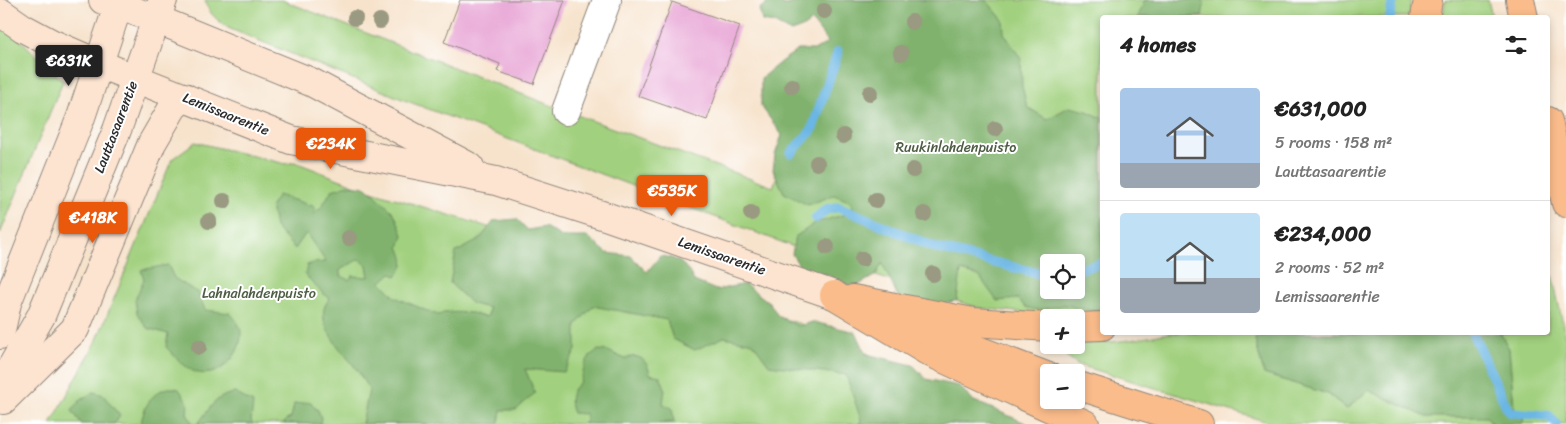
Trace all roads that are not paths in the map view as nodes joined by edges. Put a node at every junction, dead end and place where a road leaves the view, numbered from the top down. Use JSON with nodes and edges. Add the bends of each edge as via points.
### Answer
{"nodes":[{"id":1,"x":607,"y":0,"type":"edge"},
{"id":2,"x":1428,"y":0,"type":"edge"},
{"id":3,"x":1520,"y":0,"type":"edge"},
{"id":4,"x":114,"y":2,"type":"edge"},
{"id":5,"x":160,"y":10,"type":"edge"},
{"id":6,"x":0,"y":12,"type":"edge"},
{"id":7,"x":1426,"y":15,"type":"edge"},
{"id":8,"x":1523,"y":15,"type":"edge"},
{"id":9,"x":98,"y":64,"type":"junction"},
{"id":10,"x":135,"y":78,"type":"junction"},
{"id":11,"x":184,"y":97,"type":"junction"},
{"id":12,"x":566,"y":111,"type":"dead end"},
{"id":13,"x":1550,"y":131,"type":"edge"},
{"id":14,"x":496,"y":180,"type":"junction"},
{"id":15,"x":1566,"y":203,"type":"edge"},
{"id":16,"x":834,"y":295,"type":"junction"},
{"id":17,"x":1040,"y":326,"type":"edge"},
{"id":18,"x":1100,"y":326,"type":"edge"},
{"id":19,"x":1085,"y":327,"type":"edge"},
{"id":20,"x":0,"y":335,"type":"edge"},
{"id":21,"x":1040,"y":373,"type":"edge"},
{"id":22,"x":0,"y":387,"type":"edge"},
{"id":23,"x":1085,"y":388,"type":"edge"},
{"id":24,"x":0,"y":403,"type":"edge"},
{"id":25,"x":1085,"y":424,"type":"edge"},
{"id":26,"x":1199,"y":424,"type":"edge"}],
"edges":[{"from":1,"to":12,"type":"street"},
{"from":2,"to":7,"type":"highway"},
{"from":3,"to":8,"type":"highway"},
{"from":4,"to":5,"type":"main road","name":"Lemissaarentie"},
{"from":4,"to":9,"type":"main road"},
{"from":5,"to":10,"type":"main road","name":"Lauttasaarentie"},
{"from":5,"to":14,"type":"main road","name":"Lemissaarentie","via":[[311,82]]},
{"from":6,"to":9,"type":"main road","name":"Lemissaarentie","via":[[51,44]]},
{"from":9,"to":10,"type":"main road","name":"Lemissaarentie"},
{"from":9,"to":20,"type":"main road","via":[[82,117],[7,303]]},
{"from":10,"to":11,"type":"main road","name":"Lemissaarentie"},
{"from":10,"to":22,"type":"main road","name":"Lauttasaarentie","via":[[41,316]]},
{"from":11,"to":14,"type":"main road","name":"Lemissaarentie","via":[[291,140]]},
{"from":11,"to":24,"type":"main road","via":[[173,107],[152,143],[74,329]]},
{"from":13,"to":15,"type":"highway"},
{"from":14,"to":16,"type":"main road","name":"Lemissaarentie"},
{"from":16,"to":17,"type":"highway","via":[[973,322]]},
{"from":16,"to":21,"type":"highway"},
{"from":16,"to":25,"type":"highway","via":[[929,352]]},
{"from":18,"to":19,"type":"highway"},
{"from":23,"to":26,"type":"highway"}]}
